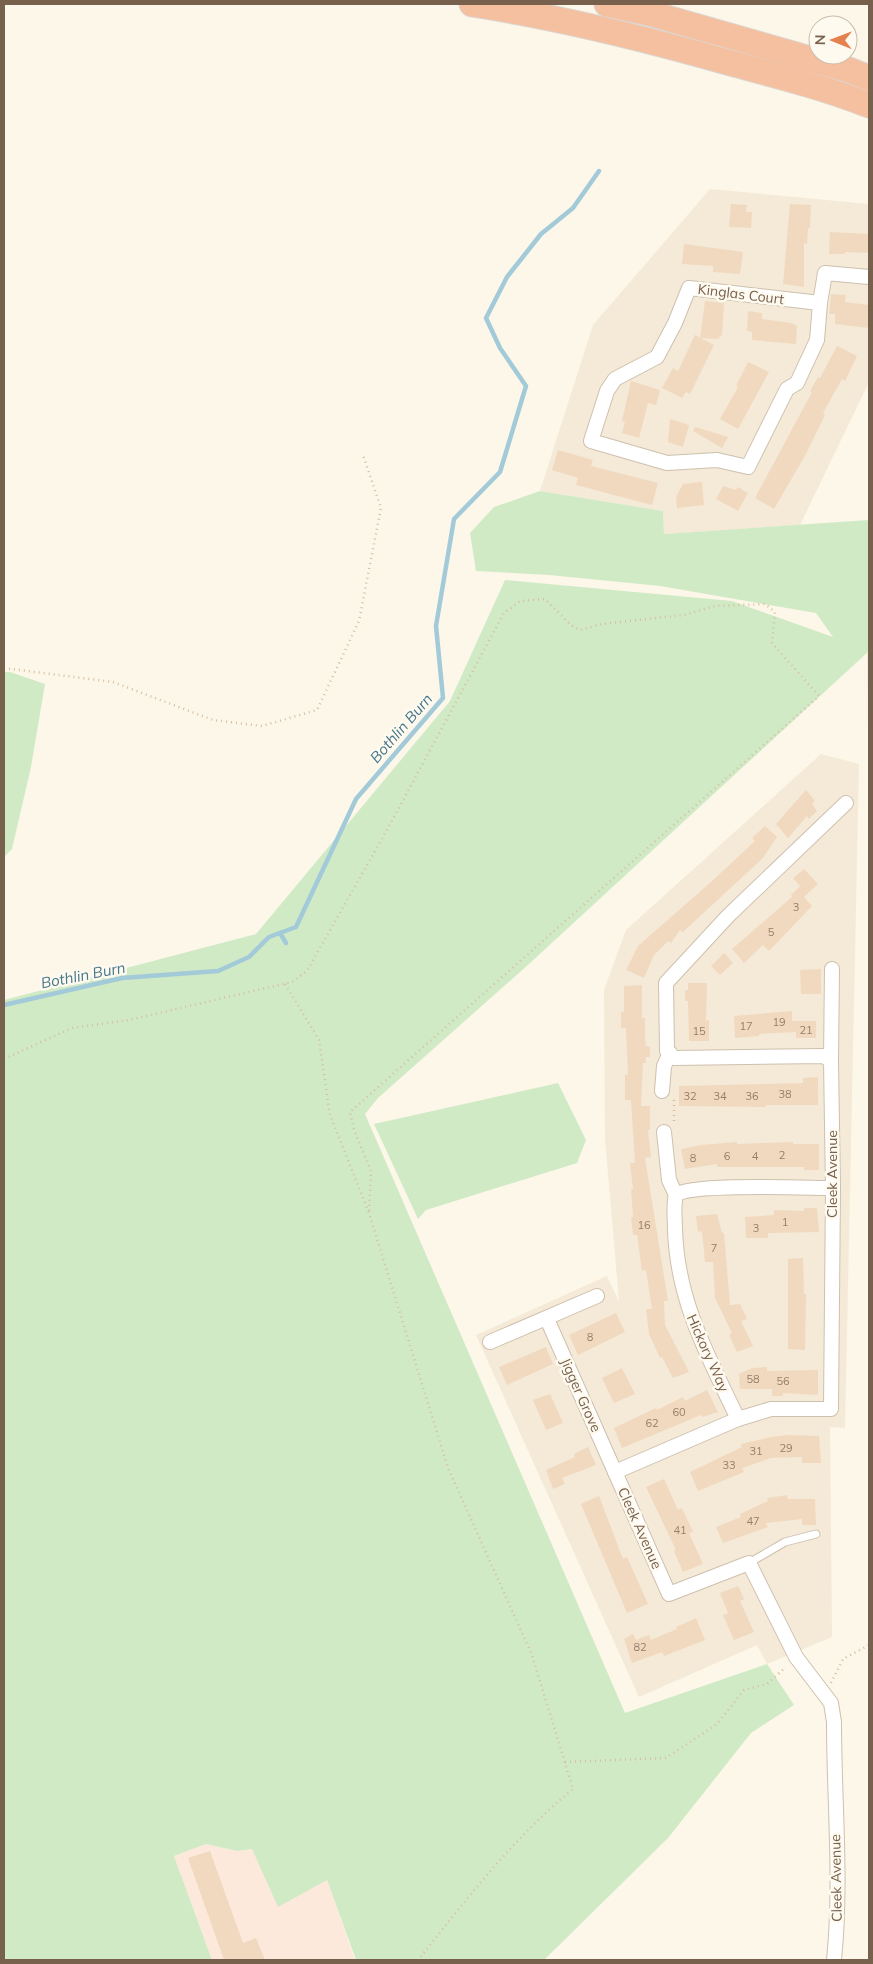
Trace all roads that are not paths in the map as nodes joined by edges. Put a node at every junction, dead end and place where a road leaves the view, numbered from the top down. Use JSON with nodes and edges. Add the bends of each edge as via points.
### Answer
{"nodes":[{"id":1,"x":472,"y":4,"type":"edge"},
{"id":2,"x":607,"y":4,"type":"edge"},
{"id":3,"x":869,"y":78,"type":"edge"},
{"id":4,"x":869,"y":104,"type":"edge"},
{"id":5,"x":869,"y":277,"type":"edge"},
{"id":6,"x":820,"y":303,"type":"junction"},
{"id":7,"x":846,"y":803,"type":"dead end"},
{"id":8,"x":832,"y":969,"type":"dead end"},
{"id":9,"x":670,"y":1054,"type":"junction"},
{"id":10,"x":831,"y":1061,"type":"junction"},
{"id":11,"x":662,"y":1091,"type":"dead end"},
{"id":12,"x":664,"y":1132,"type":"dead end"},
{"id":13,"x":833,"y":1188,"type":"junction"},
{"id":14,"x":676,"y":1195,"type":"junction"},
{"id":15,"x":597,"y":1296,"type":"dead end"},
{"id":16,"x":547,"y":1319,"type":"junction"},
{"id":17,"x":490,"y":1342,"type":"dead end"},
{"id":18,"x":738,"y":1419,"type":"junction"},
{"id":19,"x":615,"y":1472,"type":"junction"},
{"id":20,"x":816,"y":1534,"type":"dead end"},
{"id":21,"x":749,"y":1563,"type":"junction"},
{"id":22,"x":834,"y":1960,"type":"edge"}],
"edges":[{"from":1,"to":4,"type":"highway","via":[[640,37]]},
{"from":2,"to":3,"type":"highway","via":[[668,18]]},
{"from":5,"to":6,"type":"street","name":"Kinglas Court","via":[[825,274]]},
{"from":6,"to":6,"type":"street","name":"Kinglas Court","via":[[817,340],[797,383],[787,389],[748,467],[717,460],[667,463],[591,441],[607,391],[615,379],[657,357],[689,288]]},
{"from":7,"to":9,"type":"street","via":[[728,916],[666,983],[667,1051]]},
{"from":8,"to":10,"type":"street","name":"Cleek Avenue"},
{"from":9,"to":10,"type":"street","via":[[674,1058],[824,1056]]},
{"from":9,"to":11,"type":"street","via":[[664,1066]]},
{"from":10,"to":13,"type":"street","name":"Cleek Avenue"},
{"from":12,"to":14,"type":"street","name":"Hickory Way","via":[[669,1180]]},
{"from":13,"to":14,"type":"street","via":[[712,1189],[681,1191]]},
{"from":13,"to":18,"type":"street","name":"Cleek Avenue","via":[[830,1409],[771,1409]]},
{"from":14,"to":18,"type":"street","name":"Hickory Way","via":[[675,1241],[687,1303],[692,1321]]},
{"from":15,"to":16,"type":"street"},
{"from":16,"to":17,"type":"street"},
{"from":16,"to":19,"type":"street","name":"Jigger Grove"},
{"from":18,"to":19,"type":"street","name":"Cleek Avenue"},
{"from":19,"to":21,"type":"street","name":"Cleek Avenue","via":[[669,1594]]},
{"from":20,"to":21,"type":"lane","via":[[785,1542]]},
{"from":21,"to":22,"type":"street","name":"Cleek Avenue","via":[[796,1657],[831,1703],[836,1880]]}]}
